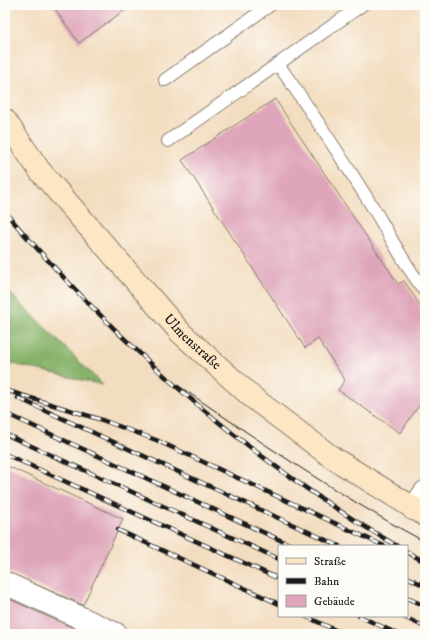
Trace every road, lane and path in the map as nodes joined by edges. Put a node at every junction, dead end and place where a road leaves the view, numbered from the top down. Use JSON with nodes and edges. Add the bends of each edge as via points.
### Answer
{"nodes":[{"id":1,"x":270,"y":5,"type":"edge"},
{"id":2,"x":362,"y":5,"type":"edge"},
{"id":3,"x":278,"y":64,"type":"junction"},
{"id":4,"x":165,"y":80,"type":"dead end"},
{"id":5,"x":5,"y":120,"type":"edge"},
{"id":6,"x":168,"y":141,"type":"dead end"},
{"id":7,"x":425,"y":292,"type":"edge"},
{"id":8,"x":421,"y":505,"type":"edge"},
{"id":9,"x":5,"y":583,"type":"edge"},
{"id":10,"x":116,"y":634,"type":"edge"}],
"edges":[{"from":1,"to":4,"type":"lane"},
{"from":2,"to":3,"type":"lane"},
{"from":3,"to":6,"type":"lane"},
{"from":3,"to":7,"type":"lane","via":[[329,136],[390,235],[408,270]]},
{"from":5,"to":8,"type":"main road","name":"Ulmenstraße","via":[[40,171],[181,333],[252,397],[333,458]]},
{"from":9,"to":10,"type":"street"}]}
